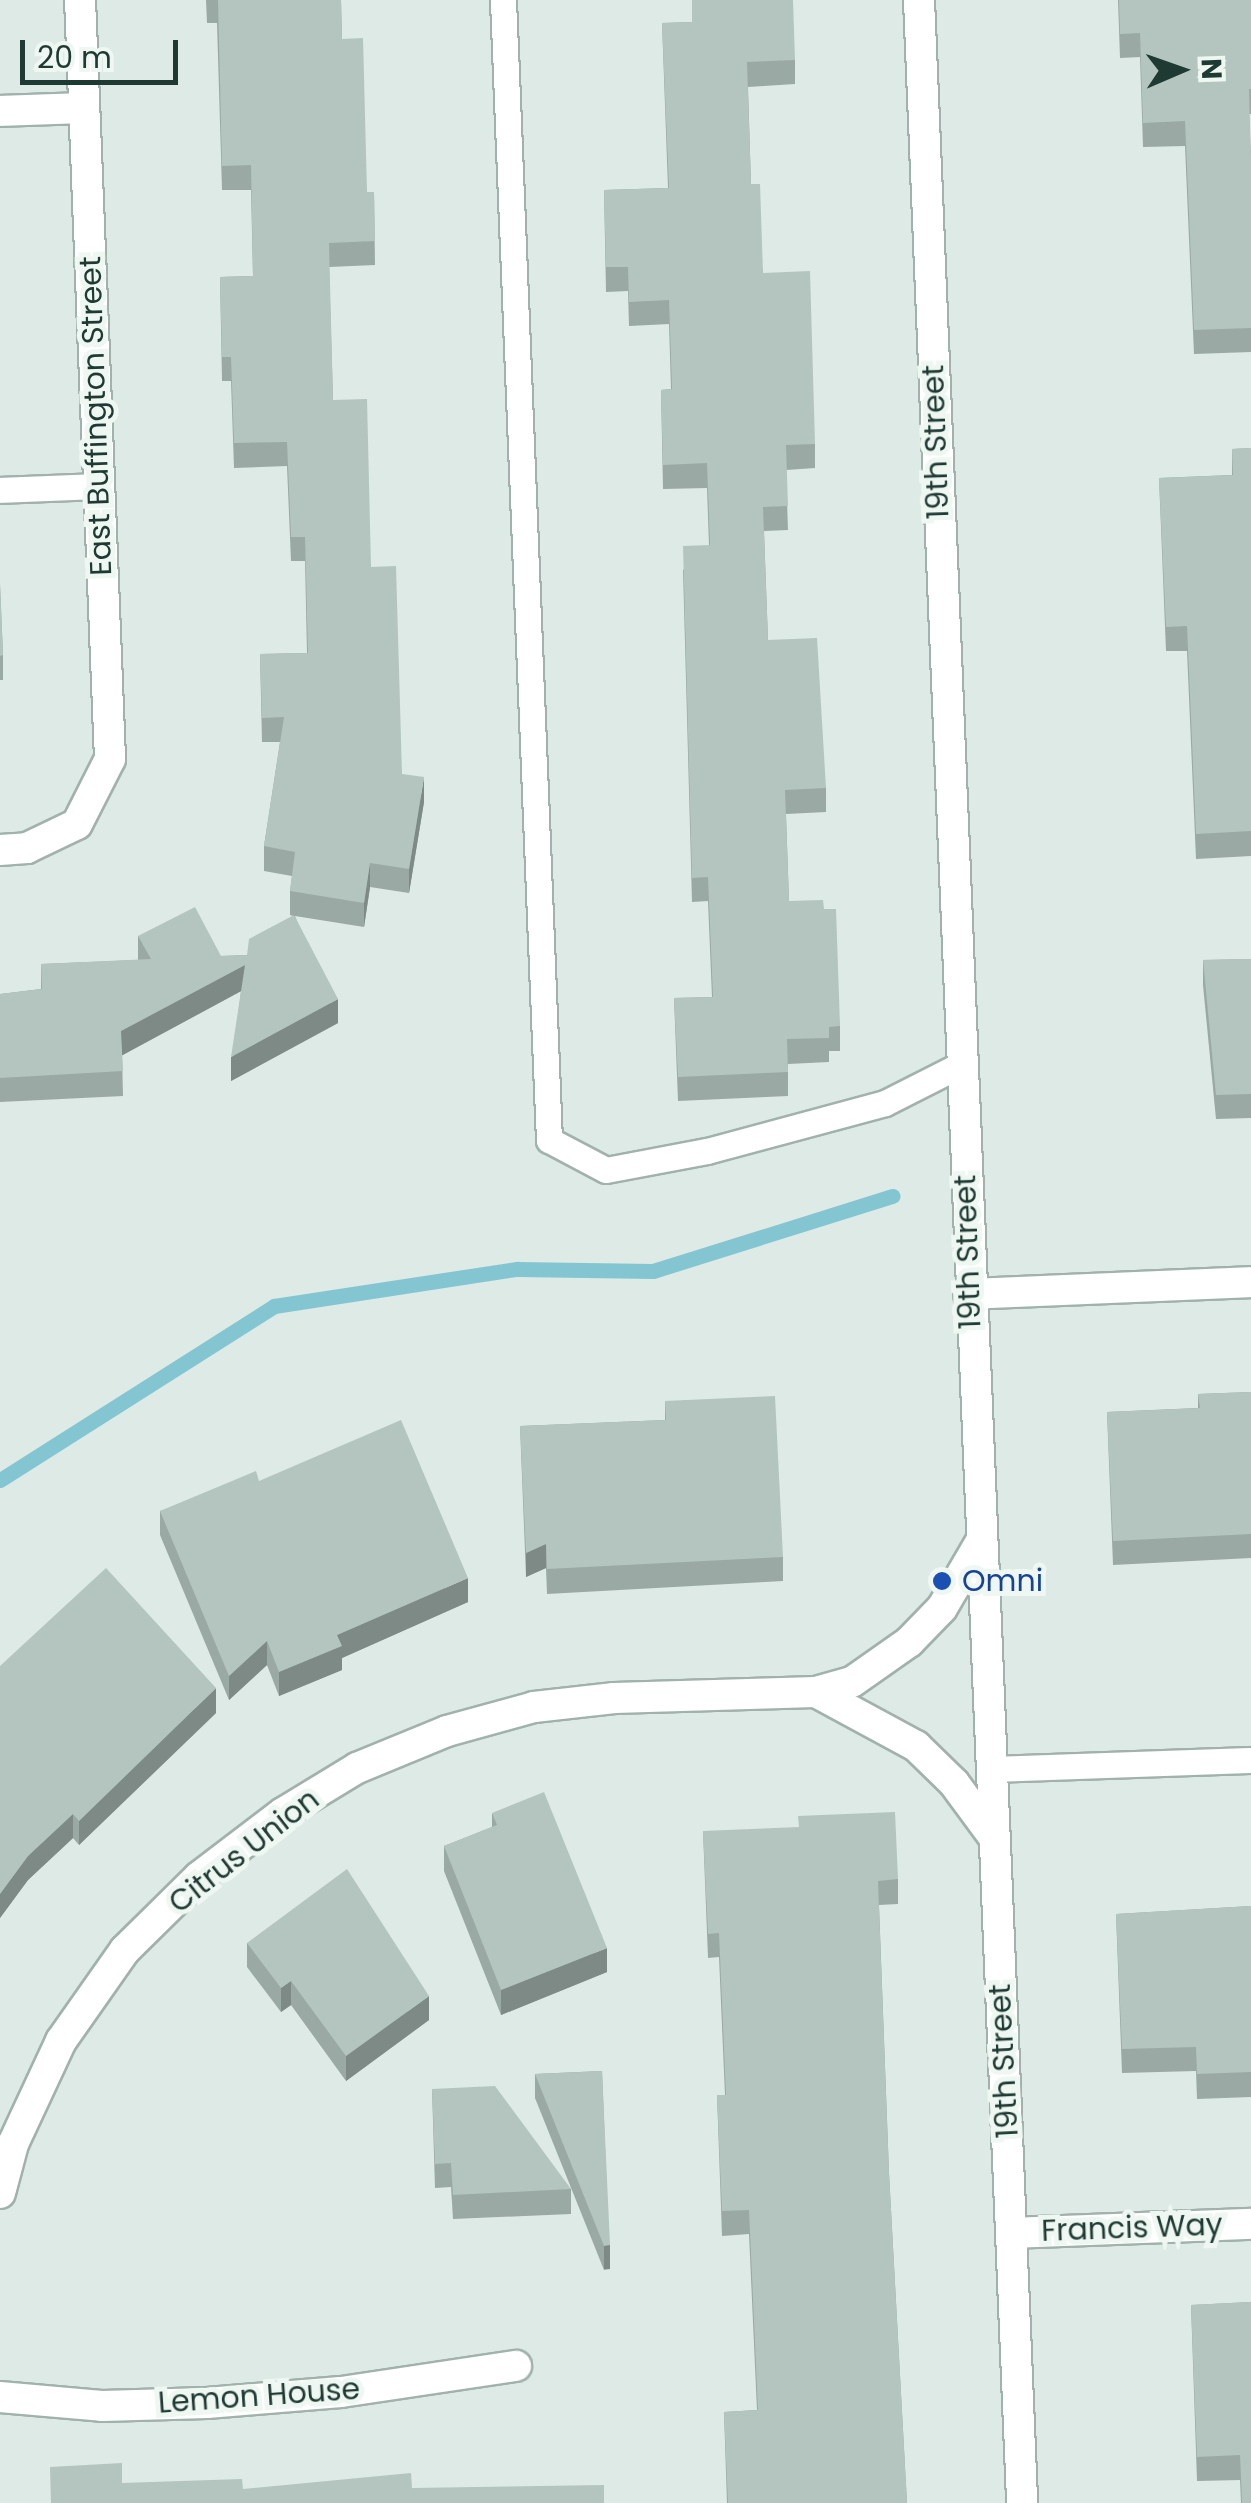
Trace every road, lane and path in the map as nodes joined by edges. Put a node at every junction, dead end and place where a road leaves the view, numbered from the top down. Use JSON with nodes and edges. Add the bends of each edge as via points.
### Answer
{"nodes":[{"id":1,"x":80,"y":0,"type":"edge"},
{"id":2,"x":503,"y":0,"type":"edge"},
{"id":3,"x":919,"y":0,"type":"edge"},
{"id":4,"x":83,"y":108,"type":"junction"},
{"id":5,"x":0,"y":110,"type":"edge"},
{"id":6,"x":99,"y":486,"type":"junction"},
{"id":7,"x":0,"y":490,"type":"edge"},
{"id":8,"x":0,"y":850,"type":"edge"},
{"id":9,"x":960,"y":1065,"type":"junction"},
{"id":10,"x":1251,"y":1282,"type":"edge"},
{"id":11,"x":969,"y":1294,"type":"junction"},
{"id":12,"x":980,"y":1543,"type":"junction"},
{"id":13,"x":816,"y":1692,"type":"junction"},
{"id":14,"x":1251,"y":1760,"type":"edge"},
{"id":15,"x":990,"y":1769,"type":"junction"},
{"id":16,"x":993,"y":1836,"type":"junction"},
{"id":17,"x":0,"y":2192,"type":"edge"},
{"id":18,"x":1251,"y":2224,"type":"edge"},
{"id":19,"x":1012,"y":2233,"type":"junction"},
{"id":20,"x":516,"y":2366,"type":"dead end"},
{"id":21,"x":0,"y":2397,"type":"edge"},
{"id":22,"x":1022,"y":2503,"type":"edge"}],
"edges":[{"from":1,"to":4,"type":"street","name":"East Buffington Street"},
{"from":2,"to":9,"type":"lane","via":[[549,1140],[606,1170],[706,1151],[885,1102]]},
{"from":3,"to":9,"type":"street","name":"19th Street"},
{"from":4,"to":5,"type":"street"},
{"from":4,"to":6,"type":"street","name":"East Buffington Street"},
{"from":6,"to":7,"type":"lane"},
{"from":6,"to":8,"type":"street","name":"East Buffington Street","via":[[110,759],[78,824],[27,848]]},
{"from":9,"to":11,"type":"street","name":"19th Street"},
{"from":10,"to":11,"type":"street"},
{"from":11,"to":12,"type":"street","name":"19th Street"},
{"from":12,"to":13,"type":"street","name":"Citrus Union","via":[[942,1608],[909,1642],[852,1682]]},
{"from":12,"to":15,"type":"street","name":"19th Street"},
{"from":13,"to":16,"type":"street","via":[[916,1746],[954,1782]]},
{"from":13,"to":17,"type":"street","name":"Citrus Union","via":[[614,1698],[534,1708],[446,1731],[357,1768],[283,1812],[198,1877],[125,1950],[61,2041],[13,2144]]},
{"from":14,"to":15,"type":"lane"},
{"from":15,"to":16,"type":"street","name":"19th Street"},
{"from":16,"to":19,"type":"street","name":"19th Street"},
{"from":18,"to":19,"type":"street","name":"Francis Way"},
{"from":19,"to":22,"type":"street","name":"19th Street"},
{"from":20,"to":21,"type":"street","name":"Lemon House","via":[[341,2392],[207,2403],[102,2406]]}]}
